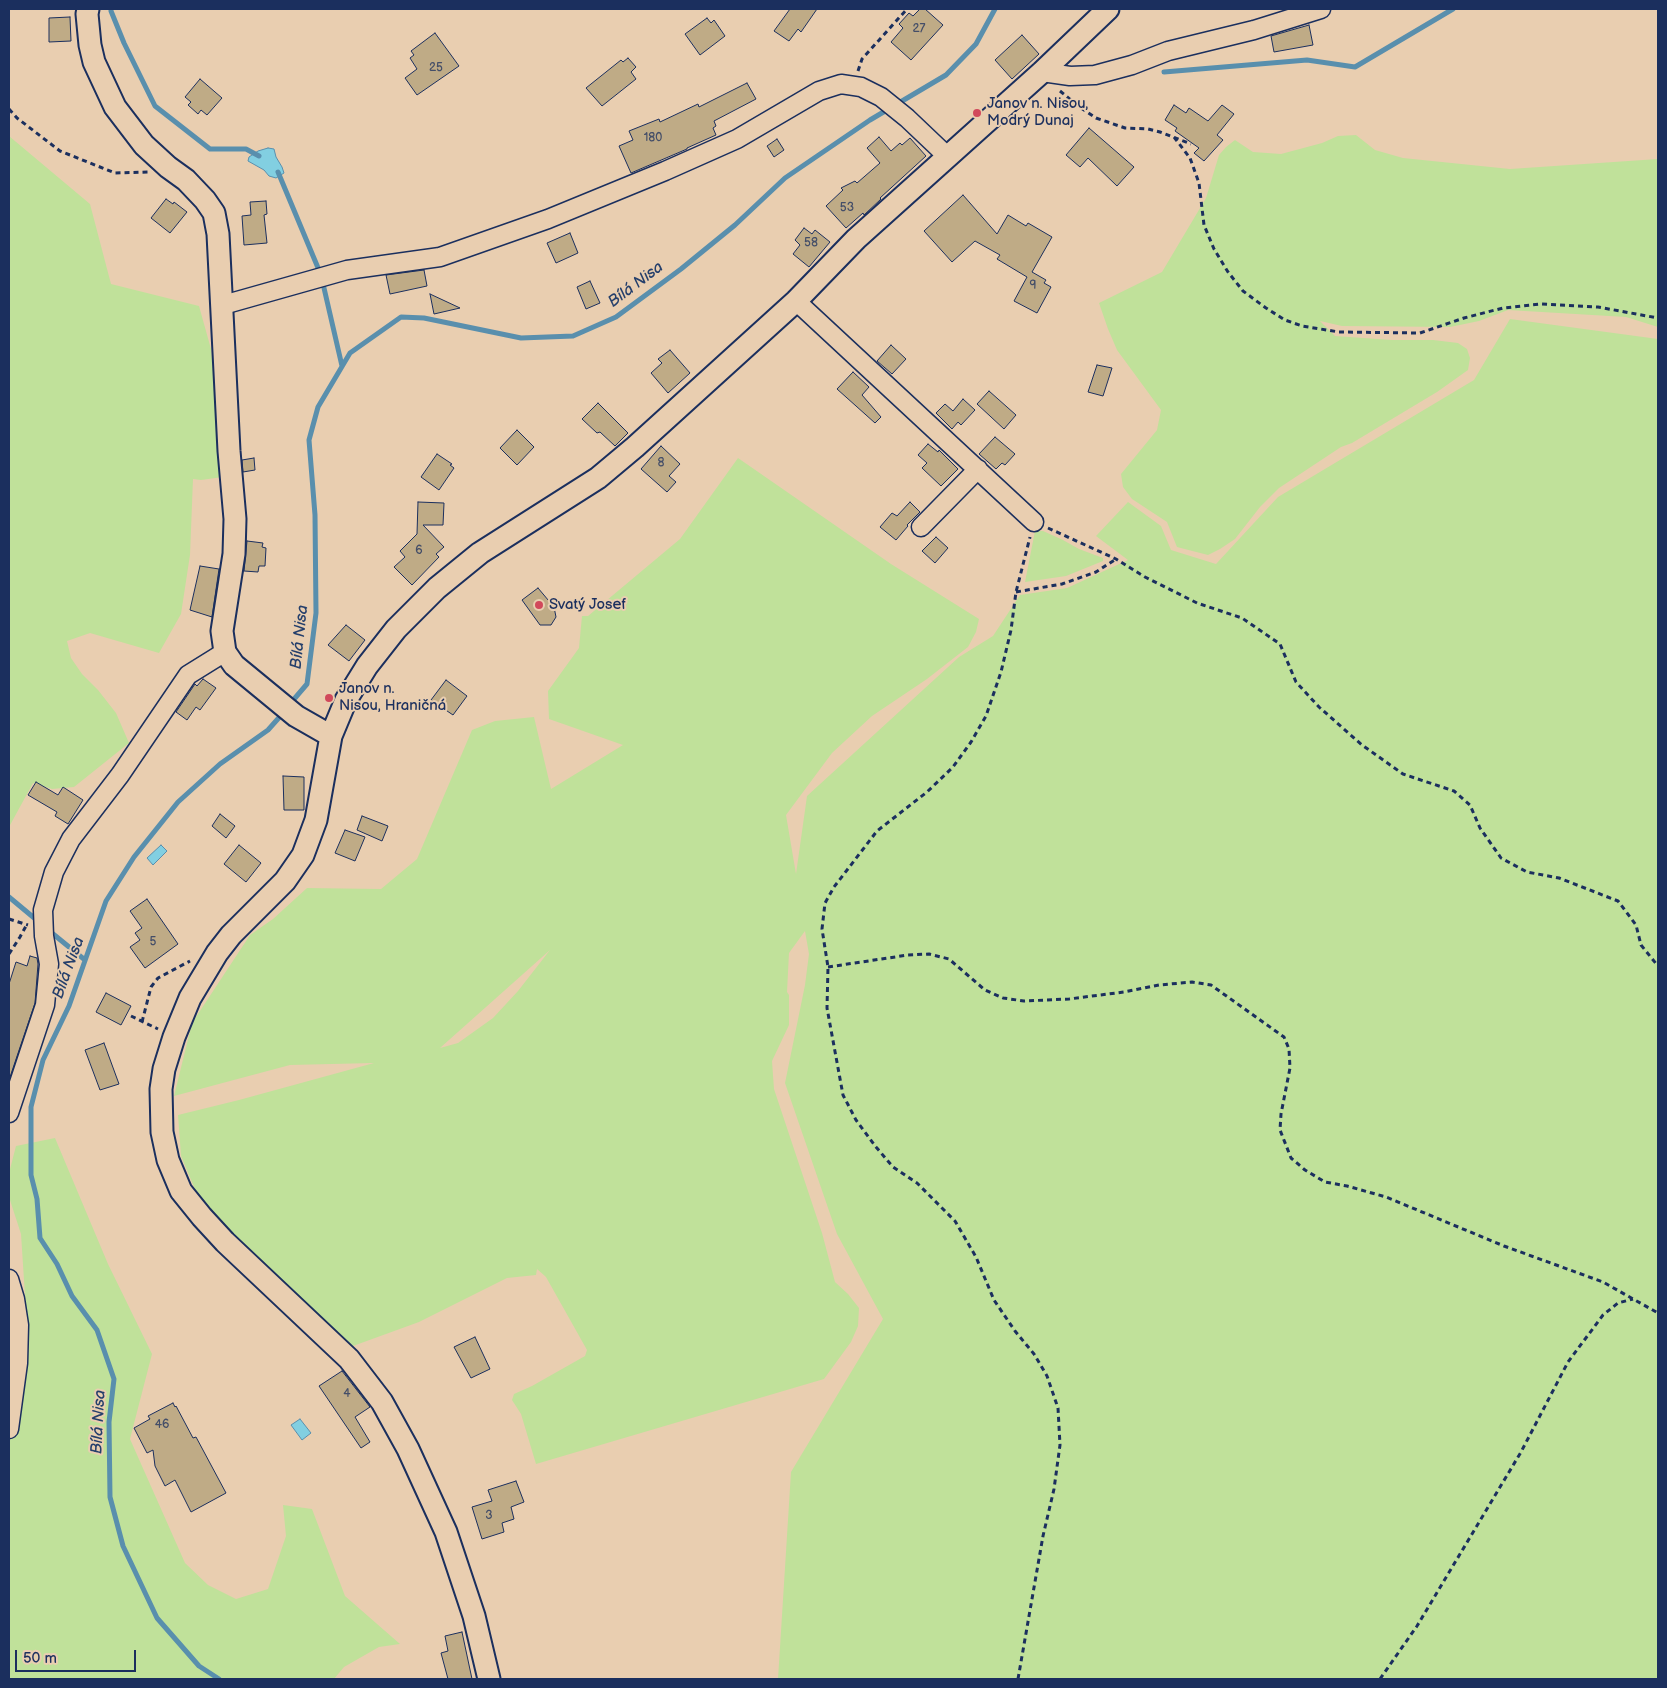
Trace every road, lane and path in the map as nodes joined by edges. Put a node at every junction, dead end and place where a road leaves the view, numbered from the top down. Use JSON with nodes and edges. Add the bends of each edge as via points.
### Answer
{"nodes":[{"id":1,"x":88,"y":9,"type":"edge"},
{"id":2,"x":907,"y":9,"type":"edge"},
{"id":3,"x":1108,"y":9,"type":"edge"},
{"id":4,"x":1321,"y":9,"type":"edge"},
{"id":5,"x":1042,"y":72,"type":"junction"},
{"id":6,"x":854,"y":86,"type":"junction"},
{"id":7,"x":9,"y":109,"type":"edge"},
{"id":8,"x":1174,"y":137,"type":"junction"},
{"id":9,"x":1191,"y":144,"type":"dead end"},
{"id":10,"x":947,"y":156,"type":"junction"},
{"id":11,"x":168,"y":167,"type":"junction"},
{"id":12,"x":796,"y":301,"type":"junction"},
{"id":13,"x":223,"y":305,"type":"junction"},
{"id":14,"x":1658,"y":318,"type":"edge"},
{"id":15,"x":978,"y":469,"type":"junction"},
{"id":16,"x":1034,"y":522,"type":"junction"},
{"id":17,"x":921,"y":527,"type":"dead end"},
{"id":18,"x":1116,"y":559,"type":"junction"},
{"id":19,"x":1016,"y":592,"type":"junction"},
{"id":20,"x":225,"y":652,"type":"junction"},
{"id":21,"x":331,"y":736,"type":"junction"},
{"id":22,"x":9,"y":919,"type":"edge"},
{"id":23,"x":217,"y":953,"type":"junction"},
{"id":24,"x":9,"y":954,"type":"edge"},
{"id":25,"x":1658,"y":966,"type":"edge"},
{"id":26,"x":828,"y":967,"type":"junction"},
{"id":27,"x":131,"y":1016,"type":"dead end"},
{"id":28,"x":142,"y":1022,"type":"junction"},
{"id":29,"x":174,"y":1037,"type":"junction"},
{"id":30,"x":9,"y":1113,"type":"edge"},
{"id":31,"x":9,"y":1279,"type":"edge"},
{"id":32,"x":1633,"y":1299,"type":"junction"},
{"id":33,"x":1658,"y":1313,"type":"edge"},
{"id":34,"x":9,"y":1429,"type":"edge"},
{"id":35,"x":489,"y":1679,"type":"edge"},
{"id":36,"x":1018,"y":1679,"type":"edge"},
{"id":37,"x":1380,"y":1679,"type":"edge"}],
"edges":[{"from":1,"to":11,"type":"street","via":[[94,62],[114,107],[144,145]]},
{"from":2,"to":6,"type":"path","via":[[862,59]]},
{"from":3,"to":5,"type":"street"},
{"from":4,"to":5,"type":"street","via":[[1254,30],[1168,51],[1095,75]]},
{"from":5,"to":8,"type":"path","via":[[1078,106],[1096,118],[1125,128],[1148,129]]},
{"from":5,"to":10,"type":"street"},
{"from":6,"to":10,"type":"street","via":[[881,97]]},
{"from":6,"to":13,"type":"street","via":[[841,84],[819,91],[737,139],[665,171],[548,219],[440,257],[347,270]]},
{"from":7,"to":11,"type":"path","via":[[60,151],[115,173]]},
{"from":8,"to":9,"type":"path"},
{"from":8,"to":14,"type":"path","via":[[1190,158],[1199,183],[1204,225],[1214,249],[1243,291],[1285,320],[1339,332],[1420,332],[1503,308],[1541,304],[1598,307]]},
{"from":10,"to":12,"type":"street"},
{"from":11,"to":13,"type":"street","via":[[186,180],[214,213]]},
{"from":12,"to":15,"type":"street"},
{"from":12,"to":21,"type":"street","via":[[598,478],[480,553],[437,588],[396,629],[367,666],[346,700]]},
{"from":13,"to":20,"type":"street","via":[[235,519],[234,554],[222,631]]},
{"from":15,"to":16,"type":"street"},
{"from":15,"to":17,"type":"street"},
{"from":16,"to":18,"type":"path"},
{"from":16,"to":19,"type":"path"},
{"from":18,"to":19,"type":"path","via":[[1096,572],[1062,584]]},
{"from":18,"to":25,"type":"path","via":[[1197,603],[1242,618],[1280,644],[1296,682],[1362,745],[1403,774],[1454,791],[1470,805],[1480,828],[1502,858],[1527,872],[1559,878],[1618,901],[1636,925],[1641,945]]},
{"from":19,"to":26,"type":"path","via":[[1001,672],[986,716],[972,742],[953,767],[927,792],[877,831],[825,903],[822,929]]},
{"from":20,"to":21,"type":"street","via":[[234,665],[278,702]]},
{"from":20,"to":30,"type":"street","via":[[188,675],[72,839],[54,872],[43,910],[49,964],[45,1005]]},
{"from":21,"to":23,"type":"street","via":[[316,820],[303,855],[285,881]]},
{"from":22,"to":24,"type":"path","via":[[26,926]]},
{"from":23,"to":28,"type":"path","via":[[187,962],[158,978],[151,987]]},
{"from":23,"to":29,"type":"street","via":[[190,998]]},
{"from":26,"to":32,"type":"path","via":[[929,954],[949,959],[985,990],[1002,998],[1024,1001],[1069,999],[1192,982],[1211,985],[1284,1037],[1289,1048],[1290,1068],[1280,1114],[1280,1130],[1291,1158],[1305,1170],[1325,1182],[1386,1197],[1504,1246],[1603,1282]]},
{"from":26,"to":36,"type":"path","via":[[827,1008],[834,1048],[843,1095],[856,1120],[893,1167],[917,1183],[955,1221],[994,1300],[1047,1376],[1058,1408],[1060,1445],[1054,1489]]},
{"from":27,"to":28,"type":"path"},
{"from":28,"to":29,"type":"path"},
{"from":29,"to":35,"type":"street","via":[[161,1090],[162,1132],[168,1160],[181,1191],[225,1242],[349,1359],[382,1402],[408,1449],[446,1532],[474,1616]]},
{"from":31,"to":34,"type":"street","via":[[19,1324],[18,1363]]},
{"from":32,"to":33,"type":"path"},
{"from":32,"to":37,"type":"path","via":[[1618,1303],[1604,1315],[1568,1362],[1511,1468],[1417,1626]]}]}
